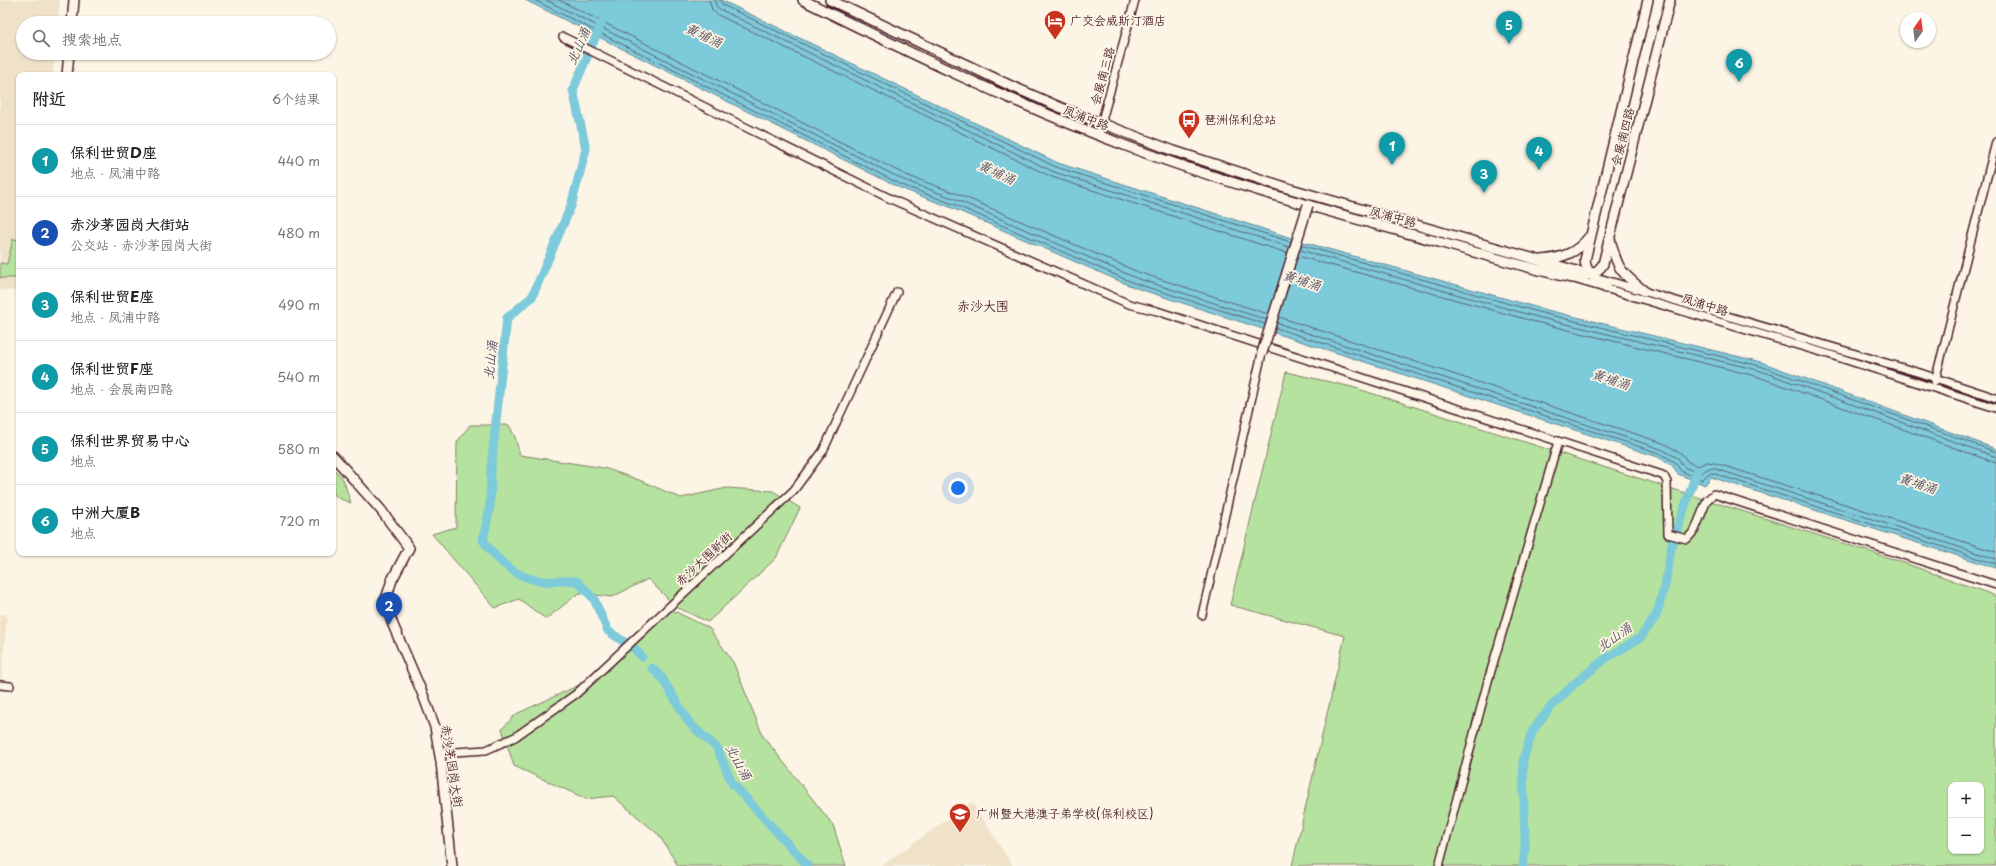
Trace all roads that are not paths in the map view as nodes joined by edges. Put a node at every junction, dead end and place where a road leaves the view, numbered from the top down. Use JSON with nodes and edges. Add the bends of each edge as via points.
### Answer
{"nodes":[{"id":1,"x":74,"y":0,"type":"edge"},
{"id":2,"x":802,"y":0,"type":"edge"},
{"id":3,"x":830,"y":0,"type":"edge"},
{"id":4,"x":1135,"y":0,"type":"edge"},
{"id":5,"x":1648,"y":0,"type":"edge"},
{"id":6,"x":1670,"y":0,"type":"edge"},
{"id":7,"x":73,"y":16,"type":"edge"},
{"id":8,"x":563,"y":37,"type":"dead end"},
{"id":9,"x":68,"y":60,"type":"edge"},
{"id":10,"x":66,"y":72,"type":"edge"},
{"id":11,"x":1101,"y":124,"type":"junction"},
{"id":12,"x":1098,"y":135,"type":"junction"},
{"id":13,"x":1996,"y":142,"type":"edge"},
{"id":14,"x":1308,"y":205,"type":"junction"},
{"id":15,"x":1592,"y":234,"type":"junction"},
{"id":16,"x":1610,"y":238,"type":"junction"},
{"id":17,"x":1537,"y":260,"type":"junction"},
{"id":18,"x":1591,"y":275,"type":"junction"},
{"id":19,"x":1571,"y":278,"type":"junction"},
{"id":20,"x":1606,"y":288,"type":"junction"},
{"id":21,"x":1644,"y":291,"type":"junction"},
{"id":22,"x":897,"y":292,"type":"dead end"},
{"id":23,"x":1262,"y":353,"type":"joint"},
{"id":24,"x":1936,"y":378,"type":"junction"},
{"id":25,"x":1934,"y":387,"type":"junction"},
{"id":26,"x":1996,"y":398,"type":"edge"},
{"id":27,"x":1996,"y":408,"type":"edge"},
{"id":28,"x":1558,"y":442,"type":"junction"},
{"id":29,"x":336,"y":459,"type":"edge"},
{"id":30,"x":1996,"y":585,"type":"edge"},
{"id":31,"x":1202,"y":616,"type":"dead end"},
{"id":32,"x":0,"y":685,"type":"edge"},
{"id":33,"x":10,"y":686,"type":"dead end"},
{"id":34,"x":440,"y":753,"type":"junction"},
{"id":35,"x":452,"y":866,"type":"edge"},
{"id":36,"x":1439,"y":866,"type":"edge"}],
"edges":[{"from":1,"to":7,"type":"street"},
{"from":2,"to":12,"type":"street","name":"凤浦中路","via":[[982,87]]},
{"from":3,"to":11,"type":"street","name":"凤浦中路","via":[[975,70]]},
{"from":4,"to":11,"type":"street","name":"会展南三路"},
{"from":5,"to":15,"type":"street","name":"会展南四路"},
{"from":6,"to":16,"type":"street","name":"会展南四路"},
{"from":8,"to":28,"type":"street","via":[[893,200],[1129,304]]},
{"from":9,"to":10,"type":"street"},
{"from":11,"to":12,"type":"street","name":"会展南三路"},
{"from":11,"to":17,"type":"street","name":"凤浦中路","via":[[1248,176]]},
{"from":12,"to":14,"type":"street","name":"凤浦中路","via":[[1218,178]]},
{"from":13,"to":24,"type":"street"},
{"from":14,"to":19,"type":"street","name":"凤浦中路"},
{"from":14,"to":23,"type":"street","bridge":true},
{"from":15,"to":17,"type":"street","via":[[1584,244],[1568,255]]},
{"from":15,"to":18,"type":"street","name":"会展南四路","via":[[1585,260],[1585,266]]},
{"from":16,"to":18,"type":"street","name":"会展南四路","via":[[1600,268]]},
{"from":16,"to":21,"type":"street","via":[[1617,266]]},
{"from":17,"to":18,"type":"street","name":"凤浦中路"},
{"from":18,"to":19,"type":"street"},
{"from":18,"to":20,"type":"street"},
{"from":18,"to":21,"type":"street","name":"凤浦中路"},
{"from":19,"to":20,"type":"street","name":"凤浦中路"},
{"from":20,"to":25,"type":"street","name":"凤浦中路"},
{"from":21,"to":24,"type":"street","name":"凤浦中路"},
{"from":22,"to":34,"type":"street","name":"赤沙大围新街","via":[[823,451],[794,490],[576,694],[515,737],[486,750]]},
{"from":23,"to":31,"type":"street"},
{"from":24,"to":25,"type":"street"},
{"from":24,"to":26,"type":"street","name":"凤浦中路"},
{"from":25,"to":27,"type":"street","name":"凤浦中路"},
{"from":28,"to":30,"type":"street","via":[[1664,476],[1668,493],[1668,534],[1686,539],[1695,530],[1707,500],[1714,494]]},
{"from":28,"to":36,"type":"street","via":[[1488,681]]},
{"from":29,"to":34,"type":"street","name":"赤沙茅园岗大街","via":[[381,510],[409,548],[388,591],[386,606],[430,712]]},
{"from":32,"to":33,"type":"street"},
{"from":34,"to":35,"type":"street","name":"赤沙茅园岗大街"}]}
